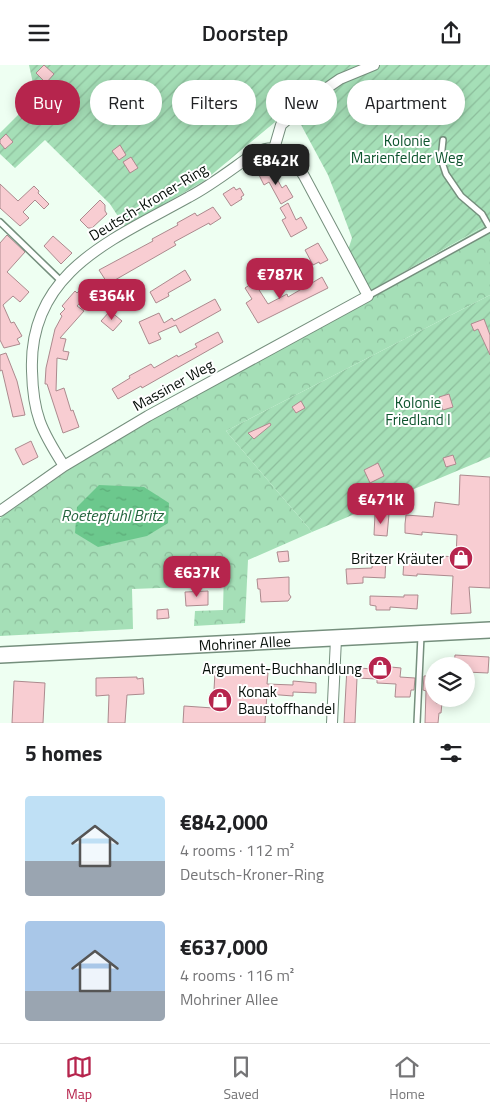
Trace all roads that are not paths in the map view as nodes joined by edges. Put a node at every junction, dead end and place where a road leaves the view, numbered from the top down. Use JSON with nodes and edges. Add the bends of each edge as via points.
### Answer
{"nodes":[{"id":1,"x":374,"y":65,"type":"edge"},
{"id":2,"x":443,"y":140,"type":"dead end"},
{"id":3,"x":274,"y":149,"type":"junction"},
{"id":4,"x":0,"y":222,"type":"edge"},
{"id":5,"x":490,"y":229,"type":"edge"},
{"id":6,"x":60,"y":281,"type":"junction"},
{"id":7,"x":368,"y":296,"type":"junction"},
{"id":8,"x":64,"y":466,"type":"junction"},
{"id":9,"x":0,"y":511,"type":"edge"},
{"id":10,"x":490,"y":630,"type":"edge"},
{"id":11,"x":420,"y":634,"type":"junction"},
{"id":12,"x":336,"y":639,"type":"junction"},
{"id":13,"x":0,"y":655,"type":"edge"},
{"id":14,"x":332,"y":723,"type":"edge"},
{"id":15,"x":417,"y":723,"type":"edge"}],
"edges":[{"from":1,"to":3,"type":"street","via":[[340,79],[311,99],[281,125]]},
{"from":2,"to":5,"type":"lane","via":[[441,159],[446,174],[461,196],[482,214]]},
{"from":3,"to":6,"type":"street","name":"Deutsch-Kroner-Ring","via":[[255,153],[192,196],[108,243]]},
{"from":3,"to":7,"type":"street","via":[[296,161]]},
{"from":4,"to":6,"type":"lane"},
{"from":5,"to":7,"type":"lane"},
{"from":6,"to":8,"type":"street","name":"Deutsch-Kroner-Ring","via":[[46,301],[36,326],[32,366],[37,417]]},
{"from":7,"to":8,"type":"street","name":"Massiner Weg","via":[[148,415]]},
{"from":8,"to":9,"type":"street","name":"Massiner Weg"},
{"from":10,"to":11,"type":"main road","name":"Mohriner Allee"},
{"from":11,"to":12,"type":"main road","name":"Mohriner Allee"},
{"from":11,"to":15,"type":"lane"},
{"from":12,"to":13,"type":"main road","name":"Mohriner Allee"},
{"from":12,"to":14,"type":"street"}]}
